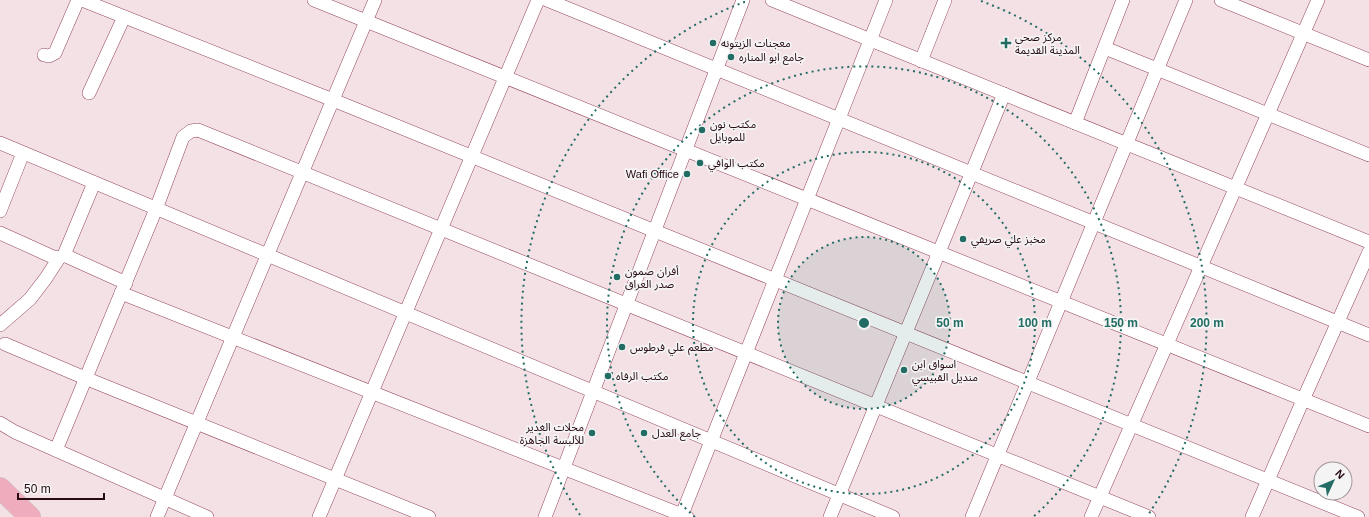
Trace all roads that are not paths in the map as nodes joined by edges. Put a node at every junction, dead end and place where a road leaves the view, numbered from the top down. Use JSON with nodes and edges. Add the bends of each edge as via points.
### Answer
{"nodes":[{"id":1,"x":78,"y":0,"type":"edge"},
{"id":2,"x":82,"y":0,"type":"edge"},
{"id":3,"x":314,"y":0,"type":"edge"},
{"id":4,"x":375,"y":0,"type":"edge"},
{"id":5,"x":538,"y":0,"type":"edge"},
{"id":6,"x":547,"y":0,"type":"edge"},
{"id":7,"x":744,"y":0,"type":"edge"},
{"id":8,"x":772,"y":0,"type":"edge"},
{"id":9,"x":886,"y":0,"type":"edge"},
{"id":10,"x":945,"y":0,"type":"edge"},
{"id":11,"x":1123,"y":0,"type":"edge"},
{"id":12,"x":1186,"y":0,"type":"edge"},
{"id":13,"x":1221,"y":0,"type":"edge"},
{"id":14,"x":1318,"y":0,"type":"edge"},
{"id":15,"x":124,"y":17,"type":"junction"},
{"id":16,"x":366,"y":21,"type":"junction"},
{"id":17,"x":1303,"y":33,"type":"junction"},
{"id":18,"x":870,"y":40,"type":"junction"},
{"id":19,"x":1105,"y":48,"type":"junction"},
{"id":20,"x":44,"y":56,"type":"dead end"},
{"id":21,"x":1369,"y":60,"type":"edge"},
{"id":22,"x":921,"y":61,"type":"junction"},
{"id":23,"x":717,"y":69,"type":"junction"},
{"id":24,"x":1157,"y":69,"type":"junction"},
{"id":25,"x":505,"y":77,"type":"junction"},
{"id":26,"x":90,"y":93,"type":"dead end"},
{"id":27,"x":1004,"y":94,"type":"junction"},
{"id":28,"x":333,"y":100,"type":"junction"},
{"id":29,"x":1268,"y":114,"type":"junction"},
{"id":30,"x":839,"y":119,"type":"junction"},
{"id":31,"x":1075,"y":123,"type":"junction"},
{"id":32,"x":0,"y":143,"type":"edge"},
{"id":33,"x":1126,"y":144,"type":"junction"},
{"id":34,"x":686,"y":150,"type":"junction"},
{"id":35,"x":23,"y":153,"type":"junction"},
{"id":36,"x":1369,"y":155,"type":"edge"},
{"id":37,"x":472,"y":156,"type":"junction"},
{"id":38,"x":302,"y":172,"type":"junction"},
{"id":39,"x":971,"y":173,"type":"junction"},
{"id":40,"x":94,"y":182,"type":"junction"},
{"id":41,"x":1235,"y":188,"type":"junction"},
{"id":42,"x":807,"y":199,"type":"junction"},
{"id":43,"x":1,"y":207,"type":"edge"},
{"id":44,"x":156,"y":209,"type":"junction"},
{"id":45,"x":1094,"y":223,"type":"junction"},
{"id":46,"x":441,"y":229,"type":"junction"},
{"id":47,"x":655,"y":231,"type":"junction"},
{"id":48,"x":0,"y":233,"type":"edge"},
{"id":49,"x":1369,"y":242,"type":"edge"},
{"id":50,"x":939,"y":252,"type":"junction"},
{"id":51,"x":1369,"y":252,"type":"edge"},
{"id":52,"x":267,"y":255,"type":"junction"},
{"id":53,"x":61,"y":257,"type":"junction"},
{"id":54,"x":1201,"y":266,"type":"junction"},
{"id":55,"x":775,"y":280,"type":"junction"},
{"id":56,"x":124,"y":288,"type":"junction"},
{"id":57,"x":1061,"y":302,"type":"junction"},
{"id":58,"x":627,"y":304,"type":"junction"},
{"id":59,"x":405,"y":313,"type":"junction"},
{"id":60,"x":1338,"y":322,"type":"junction"},
{"id":61,"x":0,"y":325,"type":"edge"},
{"id":62,"x":906,"y":333,"type":"junction"},
{"id":63,"x":1369,"y":335,"type":"edge"},
{"id":64,"x":233,"y":337,"type":"junction"},
{"id":65,"x":6,"y":344,"type":"dead end"},
{"id":66,"x":1166,"y":344,"type":"junction"},
{"id":67,"x":746,"y":353,"type":"junction"},
{"id":68,"x":85,"y":378,"type":"junction"},
{"id":69,"x":1027,"y":382,"type":"junction"},
{"id":70,"x":593,"y":391,"type":"junction"},
{"id":71,"x":372,"y":392,"type":"junction"},
{"id":72,"x":1302,"y":400,"type":"junction"},
{"id":73,"x":876,"y":406,"type":"junction"},
{"id":74,"x":0,"y":423,"type":"edge"},
{"id":75,"x":196,"y":423,"type":"junction"},
{"id":76,"x":1132,"y":425,"type":"junction"},
{"id":77,"x":1369,"y":426,"type":"edge"},
{"id":78,"x":711,"y":441,"type":"junction"},
{"id":79,"x":56,"y":450,"type":"junction"},
{"id":80,"x":997,"y":455,"type":"junction"},
{"id":81,"x":564,"y":468,"type":"junction"},
{"id":82,"x":335,"y":480,"type":"junction"},
{"id":83,"x":1268,"y":481,"type":"junction"},
{"id":84,"x":0,"y":488,"type":"edge"},
{"id":85,"x":840,"y":495,"type":"junction"},
{"id":86,"x":1100,"y":497,"type":"junction"},
{"id":87,"x":164,"y":499,"type":"junction"},
{"id":88,"x":0,"y":507,"type":"edge"},
{"id":89,"x":683,"y":516,"type":"edge"},
{"id":90,"x":11,"y":517,"type":"edge"},
{"id":91,"x":30,"y":517,"type":"edge"},
{"id":92,"x":157,"y":517,"type":"edge"},
{"id":93,"x":207,"y":517,"type":"edge"},
{"id":94,"x":319,"y":517,"type":"edge"},
{"id":95,"x":429,"y":517,"type":"edge"},
{"id":96,"x":545,"y":517,"type":"edge"},
{"id":97,"x":830,"y":517,"type":"edge"},
{"id":98,"x":893,"y":517,"type":"edge"},
{"id":99,"x":972,"y":517,"type":"edge"},
{"id":100,"x":1091,"y":517,"type":"edge"},
{"id":101,"x":1149,"y":517,"type":"edge"},
{"id":102,"x":1252,"y":517,"type":"edge"},
{"id":103,"x":1358,"y":517,"type":"edge"}],
"edges":[{"from":1,"to":20,"type":"street","via":[[55,54]]},
{"from":2,"to":15,"type":"street"},
{"from":3,"to":16,"type":"street"},
{"from":4,"to":16,"type":"street"},
{"from":5,"to":25,"type":"street"},
{"from":6,"to":23,"type":"street"},
{"from":7,"to":23,"type":"street"},
{"from":8,"to":18,"type":"street"},
{"from":9,"to":18,"type":"street"},
{"from":10,"to":22,"type":"street"},
{"from":11,"to":19,"type":"street"},
{"from":12,"to":24,"type":"street"},
{"from":13,"to":17,"type":"street"},
{"from":14,"to":17,"type":"street"},
{"from":15,"to":26,"type":"street"},
{"from":15,"to":28,"type":"street"},
{"from":16,"to":25,"type":"street"},
{"from":16,"to":28,"type":"street"},
{"from":17,"to":21,"type":"street"},
{"from":17,"to":29,"type":"street"},
{"from":18,"to":22,"type":"street"},
{"from":18,"to":30,"type":"street"},
{"from":19,"to":24,"type":"street"},
{"from":19,"to":31,"type":"street"},
{"from":22,"to":27,"type":"street"},
{"from":23,"to":30,"type":"street"},
{"from":23,"to":34,"type":"street"},
{"from":24,"to":29,"type":"street"},
{"from":24,"to":33,"type":"street"},
{"from":25,"to":34,"type":"street"},
{"from":25,"to":37,"type":"street"},
{"from":27,"to":31,"type":"street"},
{"from":27,"to":39,"type":"street"},
{"from":28,"to":37,"type":"street"},
{"from":28,"to":38,"type":"street"},
{"from":29,"to":36,"type":"street"},
{"from":29,"to":41,"type":"street"},
{"from":30,"to":39,"type":"street"},
{"from":30,"to":42,"type":"street"},
{"from":31,"to":33,"type":"street"},
{"from":32,"to":35,"type":"street"},
{"from":33,"to":41,"type":"street"},
{"from":33,"to":45,"type":"street"},
{"from":34,"to":42,"type":"street"},
{"from":34,"to":47,"type":"street"},
{"from":35,"to":40,"type":"street"},
{"from":35,"to":43,"type":"street"},
{"from":37,"to":46,"type":"street"},
{"from":37,"to":47,"type":"street"},
{"from":38,"to":44,"type":"street","via":[[198,130],[191,131],[183,137]]},
{"from":38,"to":46,"type":"street"},
{"from":38,"to":52,"type":"street"},
{"from":39,"to":45,"type":"street"},
{"from":39,"to":50,"type":"street"},
{"from":40,"to":44,"type":"street"},
{"from":40,"to":53,"type":"street"},
{"from":41,"to":49,"type":"street"},
{"from":41,"to":54,"type":"street"},
{"from":42,"to":50,"type":"street"},
{"from":42,"to":55,"type":"street"},
{"from":44,"to":52,"type":"street"},
{"from":44,"to":56,"type":"street"},
{"from":45,"to":54,"type":"street"},
{"from":45,"to":57,"type":"street"},
{"from":46,"to":58,"type":"street"},
{"from":46,"to":59,"type":"street"},
{"from":47,"to":55,"type":"street"},
{"from":47,"to":58,"type":"street"},
{"from":48,"to":53,"type":"street","via":[[53,257]]},
{"from":50,"to":57,"type":"street"},
{"from":50,"to":62,"type":"street"},
{"from":51,"to":60,"type":"street"},
{"from":52,"to":59,"type":"street"},
{"from":52,"to":64,"type":"street"},
{"from":53,"to":56,"type":"street"},
{"from":53,"to":61,"type":"street","via":[[30,299]]},
{"from":54,"to":60,"type":"street"},
{"from":54,"to":66,"type":"street"},
{"from":55,"to":62,"type":"street"},
{"from":55,"to":67,"type":"street"},
{"from":56,"to":64,"type":"street"},
{"from":56,"to":68,"type":"street"},
{"from":57,"to":66,"type":"street"},
{"from":57,"to":69,"type":"street"},
{"from":58,"to":67,"type":"street"},
{"from":58,"to":70,"type":"street"},
{"from":59,"to":70,"type":"street"},
{"from":59,"to":71,"type":"street"},
{"from":60,"to":63,"type":"street"},
{"from":60,"to":72,"type":"street"},
{"from":62,"to":69,"type":"street"},
{"from":62,"to":73,"type":"street"},
{"from":64,"to":71,"type":"street"},
{"from":64,"to":75,"type":"street"},
{"from":65,"to":68,"type":"street"},
{"from":66,"to":72,"type":"street"},
{"from":66,"to":76,"type":"street"},
{"from":67,"to":73,"type":"street"},
{"from":67,"to":78,"type":"street"},
{"from":68,"to":75,"type":"street"},
{"from":68,"to":79,"type":"street"},
{"from":69,"to":76,"type":"street"},
{"from":69,"to":80,"type":"street"},
{"from":70,"to":78,"type":"street"},
{"from":70,"to":81,"type":"street"},
{"from":71,"to":81,"type":"street"},
{"from":71,"to":82,"type":"street"},
{"from":72,"to":77,"type":"street"},
{"from":72,"to":83,"type":"street"},
{"from":73,"to":80,"type":"street"},
{"from":73,"to":85,"type":"street"},
{"from":74,"to":79,"type":"street"},
{"from":75,"to":82,"type":"street"},
{"from":75,"to":87,"type":"street"},
{"from":76,"to":83,"type":"street"},
{"from":76,"to":86,"type":"street"},
{"from":78,"to":85,"type":"street"},
{"from":78,"to":89,"type":"street"},
{"from":79,"to":87,"type":"street"},
{"from":80,"to":86,"type":"street"},
{"from":80,"to":99,"type":"street"},
{"from":81,"to":89,"type":"street"},
{"from":81,"to":96,"type":"street"},
{"from":82,"to":94,"type":"street"},
{"from":82,"to":95,"type":"street"},
{"from":83,"to":102,"type":"street"},
{"from":83,"to":103,"type":"street"},
{"from":84,"to":91,"type":"main road"},
{"from":85,"to":97,"type":"street"},
{"from":85,"to":98,"type":"street"},
{"from":86,"to":100,"type":"street"},
{"from":86,"to":101,"type":"street"},
{"from":87,"to":92,"type":"street"},
{"from":87,"to":93,"type":"street"},
{"from":88,"to":90,"type":"main road"}]}
